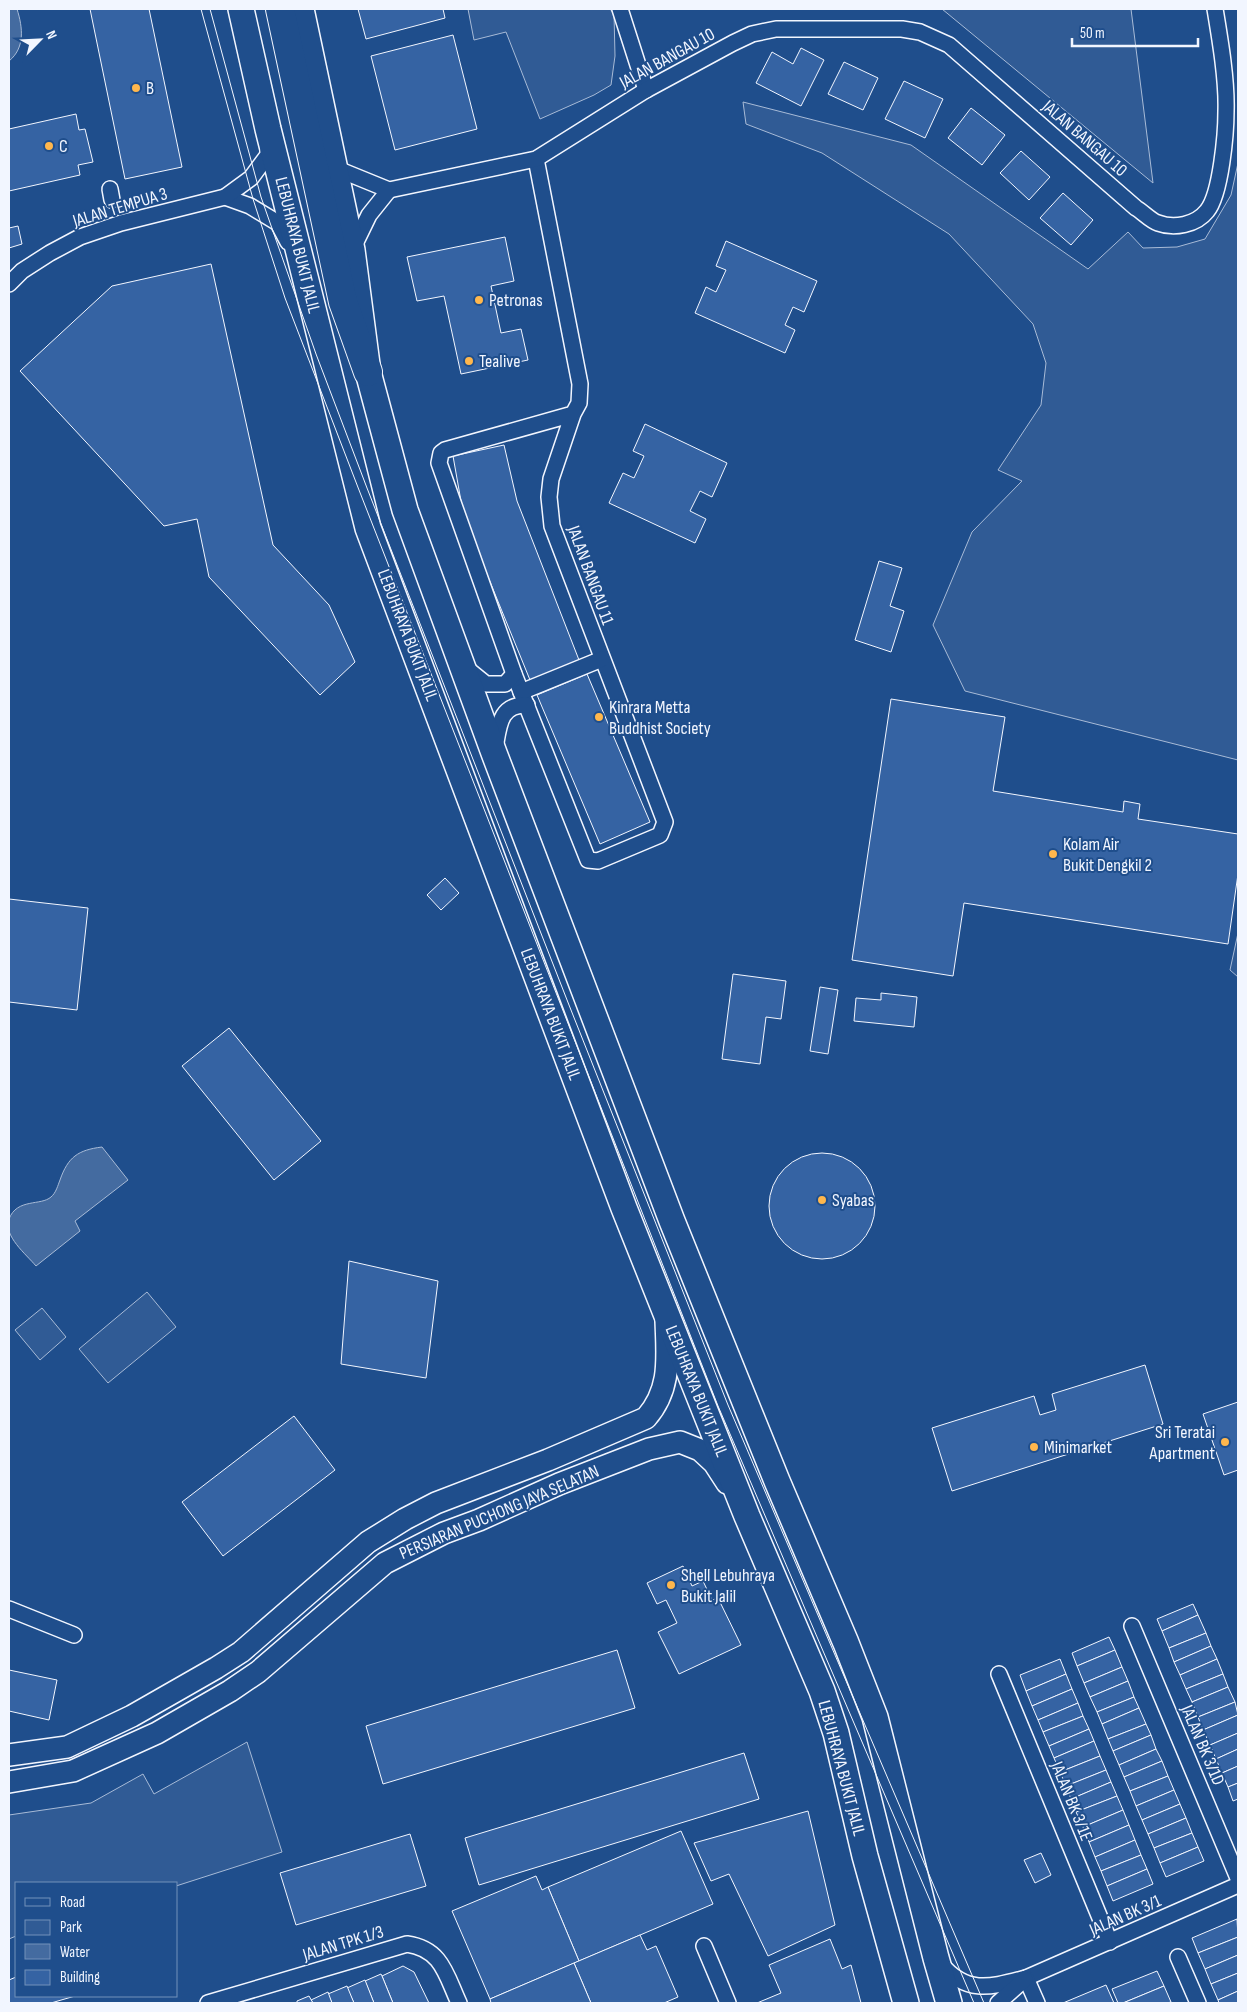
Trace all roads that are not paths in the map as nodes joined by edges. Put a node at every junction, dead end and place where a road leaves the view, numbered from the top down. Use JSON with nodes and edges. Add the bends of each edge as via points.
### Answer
{"nodes":[{"id":1,"x":242,"y":9,"type":"edge"},
{"id":2,"x":280,"y":9,"type":"edge"},
{"id":3,"x":301,"y":9,"type":"edge"},
{"id":4,"x":620,"y":9,"type":"edge"},
{"id":5,"x":1215,"y":9,"type":"edge"},
{"id":6,"x":646,"y":90,"type":"junction"},
{"id":7,"x":268,"y":129,"type":"junction"},
{"id":8,"x":536,"y":159,"type":"junction"},
{"id":9,"x":335,"y":168,"type":"junction"},
{"id":10,"x":389,"y":190,"type":"junction"},
{"id":11,"x":225,"y":197,"type":"junction"},
{"id":12,"x":352,"y":250,"type":"junction"},
{"id":13,"x":9,"y":284,"type":"edge"},
{"id":14,"x":309,"y":293,"type":"junction"},
{"id":15,"x":368,"y":372,"type":"junction"},
{"id":16,"x":574,"y":414,"type":"junction"},
{"id":17,"x":602,"y":659,"type":"junction"},
{"id":18,"x":462,"y":664,"type":"junction"},
{"id":19,"x":514,"y":674,"type":"junction"},
{"id":20,"x":524,"y":699,"type":"junction"},
{"id":21,"x":494,"y":752,"type":"junction"},
{"id":22,"x":666,"y":1317,"type":"junction"},
{"id":23,"x":548,"y":1460,"type":"junction"},
{"id":24,"x":559,"y":1484,"type":"junction"},
{"id":25,"x":747,"y":1516,"type":"junction"},
{"id":26,"x":9,"y":1609,"type":"edge"},
{"id":27,"x":1132,"y":1626,"type":"dead end"},
{"id":28,"x":74,"y":1635,"type":"dead end"},
{"id":29,"x":999,"y":1674,"type":"dead end"},
{"id":30,"x":9,"y":1755,"type":"edge"},
{"id":31,"x":9,"y":1782,"type":"edge"},
{"id":32,"x":1238,"y":1878,"type":"edge"},
{"id":33,"x":1238,"y":1885,"type":"edge"},
{"id":34,"x":1110,"y":1942,"type":"junction"},
{"id":35,"x":704,"y":1946,"type":"dead end"},
{"id":36,"x":1178,"y":1957,"type":"dead end"},
{"id":37,"x":936,"y":1958,"type":"junction"},
{"id":38,"x":1026,"y":1978,"type":"junction"},
{"id":39,"x":208,"y":2003,"type":"edge"},
{"id":40,"x":459,"y":2003,"type":"edge"},
{"id":41,"x":728,"y":2003,"type":"edge"},
{"id":42,"x":906,"y":2003,"type":"edge"},
{"id":43,"x":949,"y":2003,"type":"edge"},
{"id":44,"x":998,"y":2003,"type":"edge"},
{"id":45,"x":1037,"y":2003,"type":"edge"},
{"id":46,"x":1198,"y":2003,"type":"edge"}],
"edges":[{"from":1,"to":7,"type":"highway","name":"LEBUHRAYA BUKIT JALIL"},
{"from":2,"to":15,"type":"highway","via":[[342,302]]},
{"from":3,"to":9,"type":"highway"},
{"from":4,"to":6,"type":"street"},
{"from":5,"to":6,"type":"street","name":"JALAN BANGAU 10","via":[[1226,110],[1222,161],[1214,197],[1207,211],[1194,221],[1179,226],[1157,223],[1136,208],[949,46],[920,32],[902,29],[776,30],[752,34]]},
{"from":6,"to":8,"type":"street","name":"JALAN BANGAU 10"},
{"from":7,"to":11,"type":"street","name":"JALAN TEMPUA 3","via":[[268,155],[250,178]]},
{"from":7,"to":14,"type":"highway","name":"LEBUHRAYA BUKIT JALIL"},
{"from":8,"to":10,"type":"street","name":"JALAN BANGAU 10"},
{"from":8,"to":16,"type":"street","via":[[580,384],[579,403]]},
{"from":9,"to":10,"type":"street"},
{"from":9,"to":12,"type":"highway"},
{"from":10,"to":12,"type":"street","via":[[369,215]]},
{"from":11,"to":13,"type":"street","name":"JALAN TEMPUA 3","via":[[121,223],[80,237],[50,253]]},
{"from":11,"to":14,"type":"street","via":[[250,206],[278,223]]},
{"from":12,"to":15,"type":"highway"},
{"from":14,"to":22,"type":"highway","name":"LEBUHRAYA BUKIT JALIL","via":[[368,528]]},
{"from":15,"to":18,"type":"highway","via":[[405,510]]},
{"from":16,"to":17,"type":"street","name":"JALAN BANGAU 11","via":[[551,480],[552,526]]},
{"from":16,"to":19,"type":"street","name":"JALAN BANGAU 11","via":[[446,450],[441,453],[438,463]]},
{"from":17,"to":20,"type":"street"},
{"from":17,"to":20,"type":"street","name":"JALAN BANGAU 11","via":[[665,822],[660,835],[598,861],[588,860]]},
{"from":18,"to":19,"type":"street","via":[[486,684],[504,684]]},
{"from":18,"to":21,"type":"highway"},
{"from":19,"to":20,"type":"street","name":"JALAN BANGAU 11"},
{"from":20,"to":21,"type":"street","via":[[501,718]]},
{"from":21,"to":37,"type":"highway","via":[[672,1221],[874,1717]]},
{"from":22,"to":23,"type":"main road","name":"PERSIARAN PUCHONG JAYA SELATAN","via":[[665,1383],[657,1405],[646,1418]]},
{"from":22,"to":25,"type":"highway","name":"LEBUHRAYA BUKIT JALIL"},
{"from":23,"to":24,"type":"main road"},
{"from":23,"to":30,"type":"main road","name":"PERSIARAN PUCHONG JAYA SELATAN","via":[[436,1503],[405,1519],[368,1542],[241,1652],[132,1716],[66,1747]]},
{"from":24,"to":25,"type":"main road","name":"PERSIARAN PUCHONG JAYA SELATAN","via":[[649,1449],[680,1442],[700,1450],[714,1463]]},
{"from":24,"to":31,"type":"main road","name":"PERSIARAN PUCHONG JAYA SELATAN","via":[[444,1533],[385,1563],[258,1672],[157,1733],[74,1771]]},
{"from":25,"to":42,"type":"highway","name":"LEBUHRAYA BUKIT JALIL","via":[[822,1691],[836,1733],[865,1856]]},
{"from":26,"to":28,"type":"street"},
{"from":27,"to":32,"type":"street","name":"JALAN BK 3/1D"},
{"from":29,"to":34,"type":"street","name":"JALAN BK 3/1E"},
{"from":33,"to":34,"type":"street","name":"JALAN BK 3/1"},
{"from":34,"to":38,"type":"street","name":"JALAN BK 3/1"},
{"from":35,"to":41,"type":"street"},
{"from":36,"to":46,"type":"street"},
{"from":37,"to":38,"type":"street","name":"JALAN BK 3/1","via":[[960,1981],[976,1986],[991,1988]]},
{"from":37,"to":43,"type":"highway"},
{"from":38,"to":44,"type":"street","name":"JALAN BK 3/1"},
{"from":38,"to":45,"type":"street"},
{"from":39,"to":40,"type":"street","name":"JALAN TPK 1/3","via":[[408,1944],[422,1946],[433,1954]]}]}
